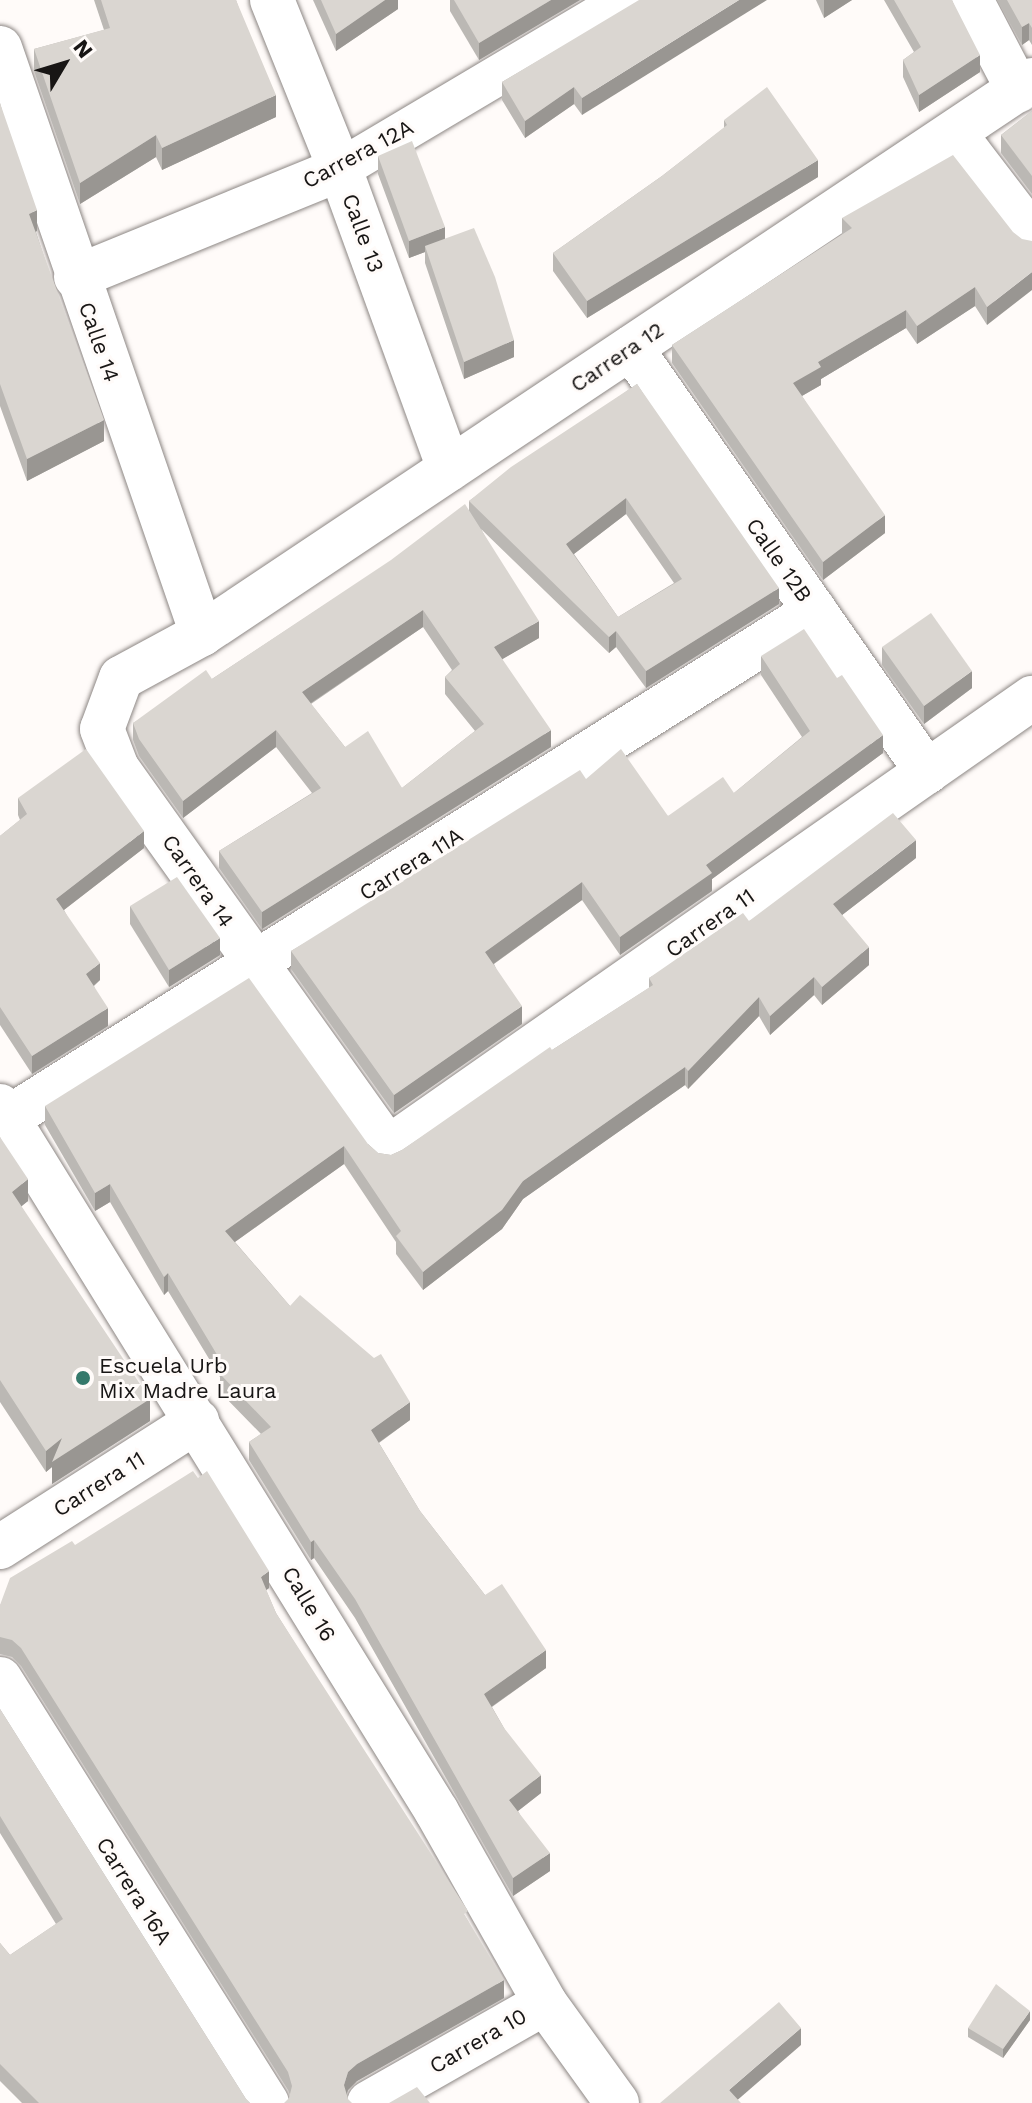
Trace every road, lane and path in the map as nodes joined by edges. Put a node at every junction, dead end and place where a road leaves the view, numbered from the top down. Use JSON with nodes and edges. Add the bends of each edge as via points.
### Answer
{"nodes":[{"id":1,"x":272,"y":0,"type":"edge"},
{"id":2,"x":625,"y":0,"type":"edge"},
{"id":3,"x":971,"y":0,"type":"edge"},
{"id":4,"x":0,"y":48,"type":"edge"},
{"id":5,"x":1025,"y":85,"type":"edge"},
{"id":6,"x":954,"y":133,"type":"junction"},
{"id":7,"x":340,"y":169,"type":"junction"},
{"id":8,"x":1032,"y":235,"type":"edge"},
{"id":9,"x":76,"y":277,"type":"junction"},
{"id":10,"x":631,"y":348,"type":"junction"},
{"id":11,"x":449,"y":469,"type":"junction"},
{"id":12,"x":815,"y":611,"type":"junction"},
{"id":13,"x":202,"y":634,"type":"junction"},
{"id":14,"x":1032,"y":698,"type":"edge"},
{"id":15,"x":927,"y":772,"type":"junction"},
{"id":16,"x":255,"y":963,"type":"junction"},
{"id":17,"x":4,"y":1112,"type":"edge"},
{"id":18,"x":388,"y":1148,"type":"joint"},
{"id":19,"x":197,"y":1421,"type":"junction"},
{"id":20,"x":0,"y":1547,"type":"edge"},
{"id":21,"x":0,"y":1679,"type":"edge"},
{"id":22,"x":545,"y":2003,"type":"junction"},
{"id":23,"x":267,"y":2103,"type":"edge"},
{"id":24,"x":369,"y":2103,"type":"edge"},
{"id":25,"x":617,"y":2103,"type":"edge"}],
"edges":[{"from":1,"to":7,"type":"street","name":"Calle 13"},
{"from":2,"to":7,"type":"street","name":"Carrera 12A"},
{"from":3,"to":5,"type":"street"},
{"from":4,"to":9,"type":"street","name":"Calle 14"},
{"from":5,"to":6,"type":"street","name":"Carrera 12"},
{"from":6,"to":8,"type":"street"},
{"from":6,"to":10,"type":"street","name":"Carrera 12"},
{"from":7,"to":9,"type":"street","name":"Carrera 12A"},
{"from":7,"to":11,"type":"street","name":"Calle 13"},
{"from":9,"to":13,"type":"street","name":"Calle 14"},
{"from":10,"to":11,"type":"street","name":"Carrera 12"},
{"from":10,"to":12,"type":"street","name":"Calle 12B"},
{"from":11,"to":13,"type":"street","name":"Carrera 12"},
{"from":12,"to":15,"type":"street","name":"Calle 12B"},
{"from":12,"to":16,"type":"street","name":"Carrera 11A"},
{"from":13,"to":16,"type":"street","name":"Carrera 14","via":[[121,678],[102,729],[117,768]]},
{"from":14,"to":15,"type":"street","name":"Carrera 11"},
{"from":15,"to":18,"type":"street","name":"Carrera 11"},
{"from":16,"to":17,"type":"street","name":"Carrera 11A"},
{"from":16,"to":18,"type":"street","name":"Carrera 14"},
{"from":17,"to":19,"type":"street","name":"Calle 16"},
{"from":19,"to":20,"type":"street","name":"Carrera 11"},
{"from":19,"to":22,"type":"street","name":"Calle 16","via":[[437,1812]]},
{"from":21,"to":23,"type":"street","name":"Carrera 16A"},
{"from":22,"to":24,"type":"street","name":"Carrera 10"},
{"from":22,"to":25,"type":"street","name":"Calle 16"}]}
